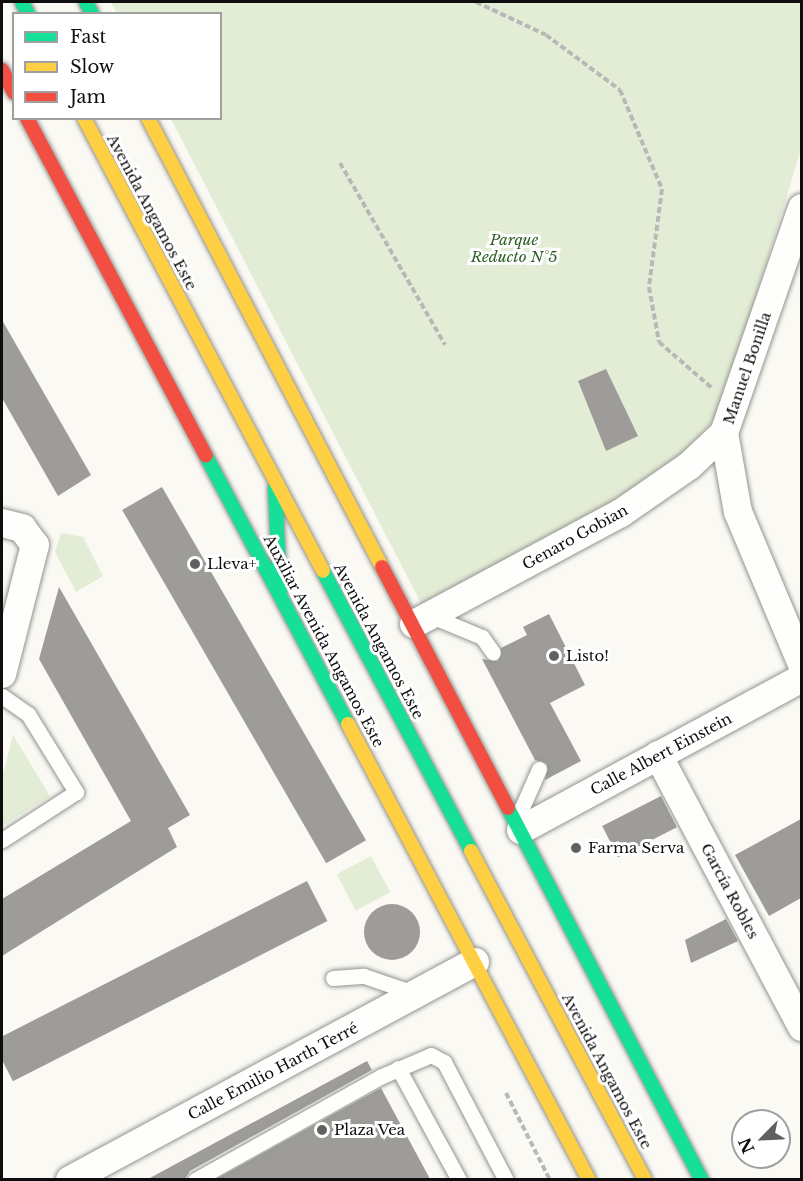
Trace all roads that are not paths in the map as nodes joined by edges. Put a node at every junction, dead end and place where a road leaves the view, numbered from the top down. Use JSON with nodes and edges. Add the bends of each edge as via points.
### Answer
{"nodes":[{"id":1,"x":2,"y":70,"type":"edge"},
{"id":2,"x":12,"y":89,"type":"edge"},
{"id":3,"x":28,"y":120,"type":"edge"},
{"id":4,"x":85,"y":120,"type":"edge"},
{"id":5,"x":149,"y":120,"type":"edge"},
{"id":6,"x":801,"y":208,"type":"edge"},
{"id":7,"x":724,"y":433,"type":"junction"},
{"id":8,"x":275,"y":480,"type":"junction"},
{"id":9,"x":2,"y":522,"type":"edge"},
{"id":10,"x":280,"y":592,"type":"junction"},
{"id":11,"x":422,"y":620,"type":"junction"},
{"id":12,"x":493,"y":653,"type":"dead end"},
{"id":13,"x":801,"y":664,"type":"edge"},
{"id":14,"x":2,"y":674,"type":"edge"},
{"id":15,"x":801,"y":678,"type":"edge"},
{"id":16,"x":2,"y":696,"type":"edge"},
{"id":17,"x":658,"y":755,"type":"junction"},
{"id":18,"x":539,"y":769,"type":"dead end"},
{"id":19,"x":518,"y":825,"type":"junction"},
{"id":20,"x":2,"y":840,"type":"edge"},
{"id":21,"x":475,"y":962,"type":"junction"},
{"id":22,"x":333,"y":978,"type":"dead end"},
{"id":23,"x":417,"y":994,"type":"junction"},
{"id":24,"x":801,"y":1027,"type":"edge"},
{"id":25,"x":398,"y":1068,"type":"junction"},
{"id":26,"x":70,"y":1179,"type":"edge"},
{"id":27,"x":195,"y":1179,"type":"edge"},
{"id":28,"x":459,"y":1179,"type":"edge"},
{"id":29,"x":506,"y":1179,"type":"edge"},
{"id":30,"x":589,"y":1179,"type":"edge"},
{"id":31,"x":645,"y":1179,"type":"edge"},
{"id":32,"x":702,"y":1179,"type":"edge"}],
"edges":[{"from":1,"to":2,"type":"main road"},
{"from":3,"to":10,"type":"main road","name":"Auxiliar Avenida Angamos Este"},
{"from":4,"to":8,"type":"main road","name":"Avenida Angamos Este"},
{"from":5,"to":11,"type":"main road"},
{"from":6,"to":7,"type":"street","name":"Manuel Bonilla"},
{"from":7,"to":11,"type":"street","name":"Genaro Gobian","via":[[689,466],[621,513]]},
{"from":7,"to":13,"type":"street","name":"Manuel Bonilla","via":[[738,512]]},
{"from":8,"to":10,"type":"main road"},
{"from":8,"to":31,"type":"main road","name":"Avenida Angamos Este"},
{"from":9,"to":14,"type":"street","via":[[32,535],[35,545]]},
{"from":10,"to":21,"type":"main road","name":"Auxiliar Avenida Angamos Este"},
{"from":11,"to":12,"type":"lane","via":[[482,637]]},
{"from":11,"to":19,"type":"main road"},
{"from":15,"to":17,"type":"street","name":"Calle Albert Einstein"},
{"from":16,"to":20,"type":"lane","via":[[28,714],[76,792]]},
{"from":17,"to":19,"type":"street","name":"Calle Albert Einstein"},
{"from":17,"to":24,"type":"street","name":"García Robles"},
{"from":18,"to":19,"type":"lane"},
{"from":19,"to":32,"type":"main road"},
{"from":21,"to":23,"type":"street","name":"Calle Emilio Harth Terré"},
{"from":21,"to":30,"type":"main road","name":"Auxiliar Avenida Angamos Este"},
{"from":22,"to":23,"type":"lane","via":[[364,976]]},
{"from":23,"to":26,"type":"street","name":"Calle Emilio Harth Terré"},
{"from":25,"to":27,"type":"lane"},
{"from":25,"to":28,"type":"lane"},
{"from":25,"to":29,"type":"lane","via":[[439,1055]]}]}
